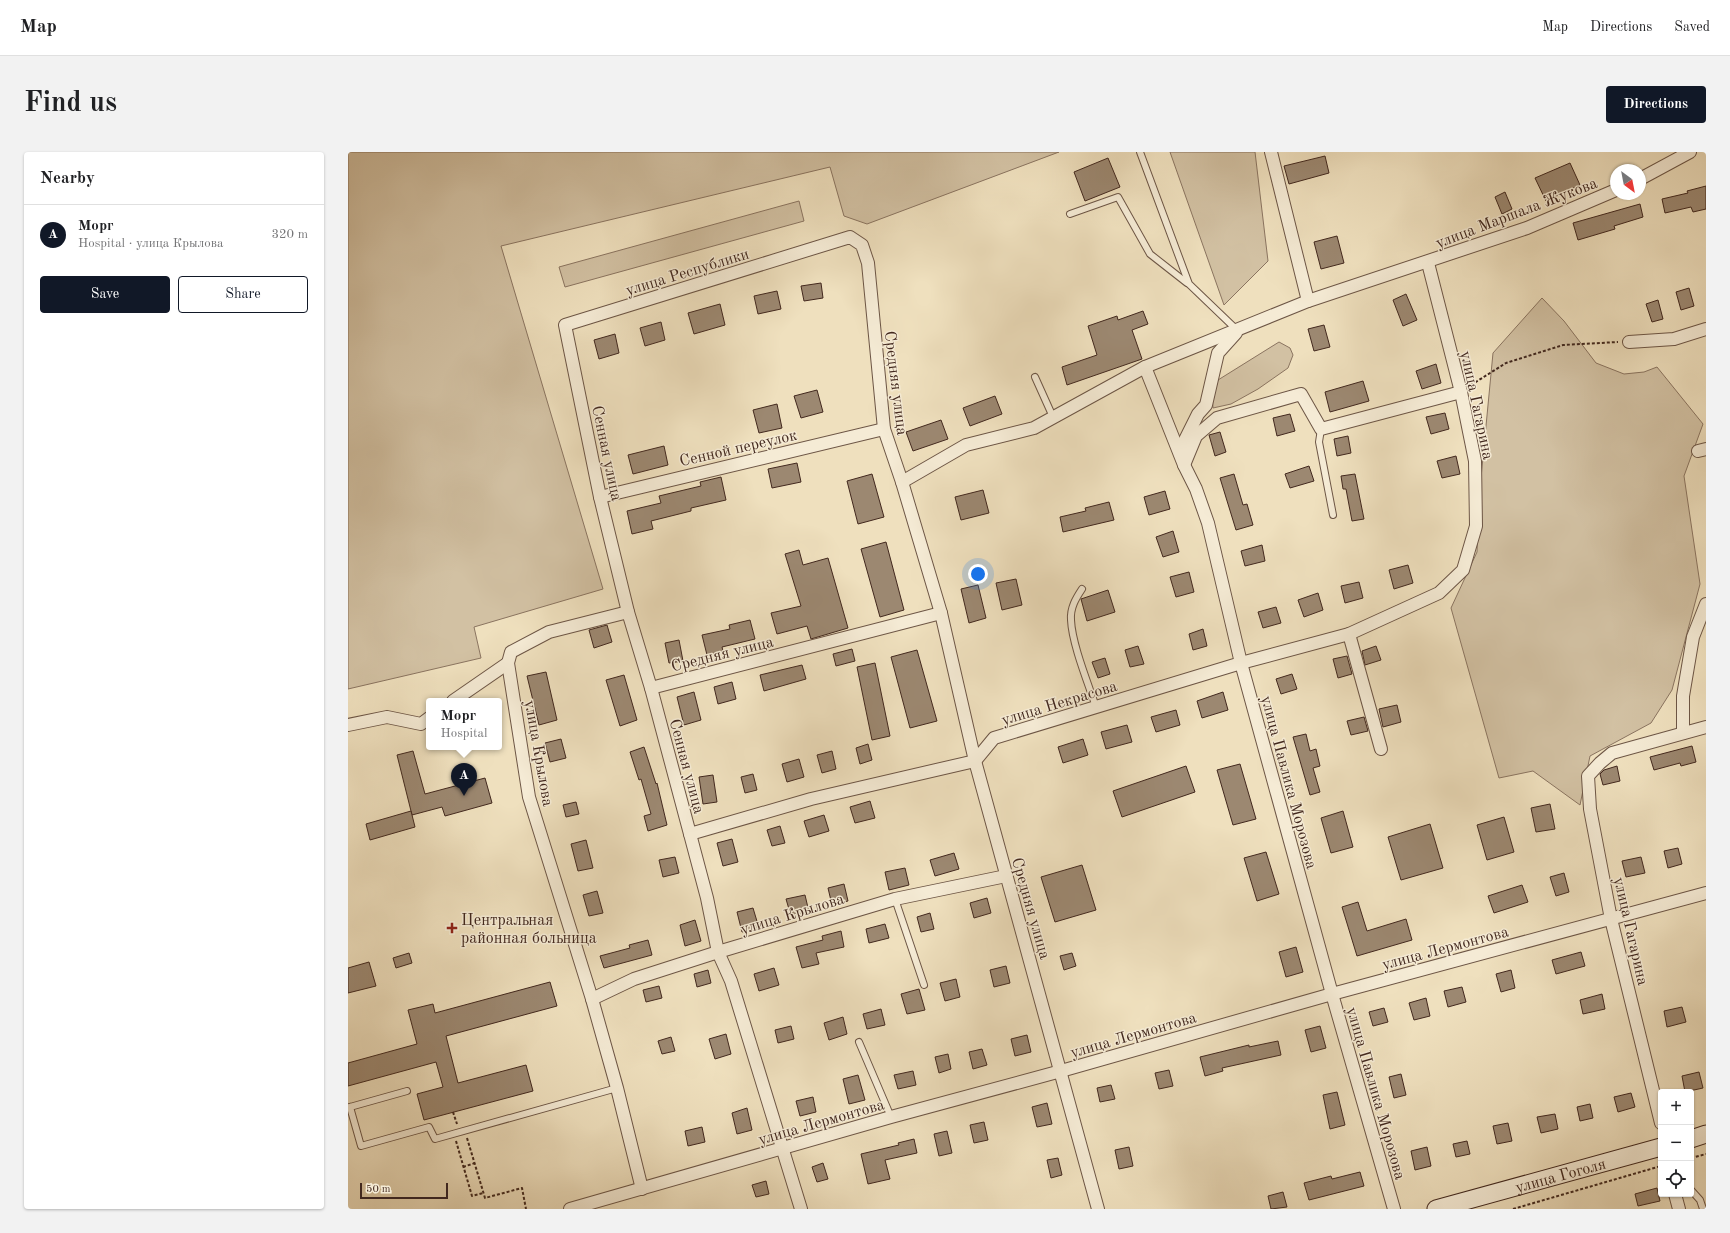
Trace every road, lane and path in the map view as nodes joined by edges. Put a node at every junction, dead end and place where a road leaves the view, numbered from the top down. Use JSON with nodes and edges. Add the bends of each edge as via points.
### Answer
{"nodes":[{"id":1,"x":1140,"y":152,"type":"edge"},
{"id":2,"x":1271,"y":152,"type":"edge"},
{"id":3,"x":1690,"y":152,"type":"edge"},
{"id":4,"x":1646,"y":176,"type":"edge"},
{"id":5,"x":1610,"y":193,"type":"edge"},
{"id":6,"x":1070,"y":214,"type":"dead end"},
{"id":7,"x":819,"y":247,"type":"joint"},
{"id":8,"x":1428,"y":263,"type":"junction"},
{"id":9,"x":1188,"y":284,"type":"junction"},
{"id":10,"x":1308,"y":301,"type":"junction"},
{"id":11,"x":565,"y":325,"type":"joint"},
{"id":12,"x":1706,"y":329,"type":"edge"},
{"id":13,"x":1238,"y":331,"type":"junction"},
{"id":14,"x":1629,"y":342,"type":"joint"},
{"id":15,"x":1145,"y":367,"type":"junction"},
{"id":16,"x":1036,"y":376,"type":"dead end"},
{"id":17,"x":1460,"y":392,"type":"junction"},
{"id":18,"x":1053,"y":418,"type":"junction"},
{"id":19,"x":884,"y":429,"type":"junction"},
{"id":20,"x":1321,"y":429,"type":"junction"},
{"id":21,"x":1184,"y":465,"type":"junction"},
{"id":22,"x":902,"y":482,"type":"junction"},
{"id":23,"x":600,"y":497,"type":"junction"},
{"id":24,"x":1333,"y":515,"type":"dead end"},
{"id":25,"x":1082,"y":588,"type":"dead end"},
{"id":26,"x":1439,"y":593,"type":"joint"},
{"id":27,"x":1706,"y":604,"type":"edge"},
{"id":28,"x":628,"y":612,"type":"junction"},
{"id":29,"x":941,"y":613,"type":"junction"},
{"id":30,"x":1349,"y":634,"type":"junction"},
{"id":31,"x":508,"y":663,"type":"junction"},
{"id":32,"x":1241,"y":663,"type":"junction"},
{"id":33,"x":651,"y":688,"type":"junction"},
{"id":34,"x":457,"y":698,"type":"edge"},
{"id":35,"x":1096,"y":707,"type":"junction"},
{"id":36,"x":426,"y":720,"type":"edge"},
{"id":37,"x":348,"y":725,"type":"edge"},
{"id":38,"x":1706,"y":727,"type":"edge"},
{"id":39,"x":1683,"y":733,"type":"junction"},
{"id":40,"x":1381,"y":749,"type":"dead end"},
{"id":41,"x":974,"y":761,"type":"junction"},
{"id":42,"x":690,"y":834,"type":"junction"},
{"id":43,"x":1006,"y":876,"type":"junction"},
{"id":44,"x":1706,"y":893,"type":"edge"},
{"id":45,"x":895,"y":899,"type":"junction"},
{"id":46,"x":1611,"y":919,"type":"junction"},
{"id":47,"x":718,"y":952,"type":"junction"},
{"id":48,"x":924,"y":985,"type":"dead end"},
{"id":49,"x":1332,"y":994,"type":"junction"},
{"id":50,"x":592,"y":999,"type":"junction"},
{"id":51,"x":860,"y":1042,"type":"dead end"},
{"id":52,"x":1061,"y":1071,"type":"junction"},
{"id":53,"x":618,"y":1088,"type":"junction"},
{"id":54,"x":407,"y":1091,"type":"dead end"},
{"id":55,"x":349,"y":1107,"type":"edge"},
{"id":56,"x":1658,"y":1111,"type":"edge"},
{"id":57,"x":453,"y":1112,"type":"dead end"},
{"id":58,"x":891,"y":1117,"type":"junction"},
{"id":59,"x":460,"y":1133,"type":"junction"},
{"id":60,"x":1706,"y":1134,"type":"edge"},
{"id":61,"x":1694,"y":1138,"type":"edge"},
{"id":62,"x":1658,"y":1148,"type":"edge"},
{"id":63,"x":784,"y":1149,"type":"junction"},
{"id":64,"x":1706,"y":1154,"type":"edge"},
{"id":65,"x":1694,"y":1157,"type":"edge"},
{"id":66,"x":475,"y":1163,"type":"junction"},
{"id":67,"x":463,"y":1167,"type":"junction"},
{"id":68,"x":1658,"y":1167,"type":"edge"},
{"id":69,"x":642,"y":1189,"type":"junction"},
{"id":70,"x":483,"y":1192,"type":"junction"},
{"id":71,"x":1694,"y":1193,"type":"edge"},
{"id":72,"x":1676,"y":1197,"type":"edge"},
{"id":73,"x":526,"y":1209,"type":"edge"},
{"id":74,"x":570,"y":1209,"type":"edge"},
{"id":75,"x":801,"y":1209,"type":"edge"},
{"id":76,"x":1098,"y":1209,"type":"edge"},
{"id":77,"x":1394,"y":1209,"type":"edge"},
{"id":78,"x":1436,"y":1209,"type":"edge"},
{"id":79,"x":1513,"y":1209,"type":"edge"},
{"id":80,"x":1679,"y":1209,"type":"edge"},
{"id":81,"x":1703,"y":1209,"type":"edge"}],
"edges":[{"from":1,"to":9,"type":"lane"},
{"from":2,"to":10,"type":"street"},
{"from":3,"to":4,"type":"street"},
{"from":5,"to":8,"type":"street","name":"улица Маршала Жукова","via":[[1527,228]]},
{"from":6,"to":9,"type":"lane","via":[[1118,197],[1150,254]]},
{"from":7,"to":11,"type":"street","name":"улица Республики"},
{"from":7,"to":19,"type":"street","name":"Средняя улица","via":[[850,237],[862,245],[868,263]]},
{"from":8,"to":10,"type":"street","name":"улица Маршала Жукова"},
{"from":8,"to":17,"type":"street","name":"улица Гагарина"},
{"from":9,"to":13,"type":"lane"},
{"from":10,"to":13,"type":"street","name":"улица Маршала Жукова"},
{"from":11,"to":23,"type":"street","name":"Сенная улица"},
{"from":12,"to":14,"type":"street","via":[[1674,339]]},
{"from":13,"to":15,"type":"street","name":"улица Маршала Жукова"},
{"from":13,"to":21,"type":"street","via":[[1218,353],[1206,405],[1198,414],[1184,442]]},
{"from":14,"to":17,"type":"path","via":[[1563,345],[1506,364]]},
{"from":15,"to":18,"type":"street","name":"улица Маршала Жукова"},
{"from":15,"to":21,"type":"street","name":"улица Павлика Морозова"},
{"from":16,"to":18,"type":"lane"},
{"from":17,"to":20,"type":"street"},
{"from":17,"to":26,"type":"street","name":"улица Гагарина","via":[[1476,461],[1476,526],[1463,570]]},
{"from":18,"to":22,"type":"street","name":"улица Маршала Жукова","via":[[1034,428],[966,445]]},
{"from":19,"to":22,"type":"street","name":"Средняя улица"},
{"from":19,"to":23,"type":"street","name":"Сенной переулок"},
{"from":20,"to":21,"type":"street","via":[[1301,394],[1217,418],[1196,436]]},
{"from":20,"to":24,"type":"lane","via":[[1319,442]]},
{"from":21,"to":32,"type":"street","name":"улица Павлика Морозова","via":[[1196,488],[1208,523]]},
{"from":22,"to":29,"type":"street","name":"Средняя улица"},
{"from":23,"to":28,"type":"street","name":"Сенная улица"},
{"from":25,"to":35,"type":"lane","via":[[1074,600],[1070,619]]},
{"from":26,"to":30,"type":"street","name":"улица Некрасова"},
{"from":27,"to":39,"type":"street","via":[[1693,637],[1683,696]]},
{"from":28,"to":31,"type":"street","via":[[549,632],[511,652]]},
{"from":28,"to":33,"type":"street","name":"Сенная улица"},
{"from":29,"to":33,"type":"street","name":"Средняя улица"},
{"from":29,"to":41,"type":"street","name":"Средняя улица"},
{"from":30,"to":32,"type":"street","name":"улица Некрасова"},
{"from":30,"to":40,"type":"street"},
{"from":31,"to":34,"type":"street"},
{"from":31,"to":50,"type":"street","name":"улица Крылова","via":[[529,796]]},
{"from":32,"to":35,"type":"street","name":"улица Некрасова"},
{"from":32,"to":49,"type":"street","name":"улица Павлика Морозова"},
{"from":33,"to":42,"type":"street","name":"Сенная улица"},
{"from":35,"to":41,"type":"street","name":"улица Некрасова","via":[[994,738]]},
{"from":36,"to":37,"type":"street","via":[[421,724],[387,717]]},
{"from":38,"to":39,"type":"street"},
{"from":39,"to":46,"type":"street","name":"улица Гагарина","via":[[1612,753],[1588,776],[1590,809]]},
{"from":41,"to":42,"type":"street","via":[[811,799]]},
{"from":41,"to":43,"type":"street","name":"Средняя улица"},
{"from":42,"to":47,"type":"street","name":"Сенная улица"},
{"from":43,"to":45,"type":"street","name":"улица Крылова"},
{"from":43,"to":52,"type":"street","name":"Средняя улица"},
{"from":44,"to":46,"type":"street","name":"улица Лермонтова"},
{"from":45,"to":47,"type":"street","name":"улица Крылова"},
{"from":45,"to":48,"type":"lane"},
{"from":46,"to":49,"type":"street","name":"улица Лермонтова"},
{"from":46,"to":56,"type":"street","name":"улица Гагарина"},
{"from":47,"to":50,"type":"street","name":"улица Крылова","via":[[634,979]]},
{"from":47,"to":63,"type":"street","name":"Сенная улица","via":[[731,981]]},
{"from":49,"to":52,"type":"street","name":"улица Лермонтова"},
{"from":49,"to":77,"type":"street","name":"улица Павлика Морозова"},
{"from":50,"to":53,"type":"street","name":"улица Крылова"},
{"from":51,"to":58,"type":"lane"},
{"from":52,"to":58,"type":"street","name":"улица Лермонтова"},
{"from":52,"to":76,"type":"street","name":"Средняя улица"},
{"from":53,"to":59,"type":"lane"},
{"from":53,"to":69,"type":"street","name":"улица Крылова"},
{"from":54,"to":55,"type":"lane"},
{"from":55,"to":59,"type":"lane","via":[[361,1146],[429,1127],[435,1139]]},
{"from":57,"to":59,"type":"path"},
{"from":58,"to":63,"type":"street","name":"улица Лермонтова"},
{"from":59,"to":66,"type":"path","via":[[469,1139]]},
{"from":59,"to":67,"type":"path","via":[[456,1142]]},
{"from":60,"to":61,"type":"street"},
{"from":62,"to":78,"type":"street","name":"улица Гоголя"},
{"from":63,"to":69,"type":"street","name":"улица Лермонтова"},
{"from":63,"to":75,"type":"street","name":"Сенная улица"},
{"from":64,"to":65,"type":"path"},
{"from":66,"to":67,"type":"path"},
{"from":66,"to":70,"type":"path"},
{"from":67,"to":70,"type":"path","via":[[472,1196]]},
{"from":68,"to":79,"type":"path"},
{"from":69,"to":74,"type":"street","name":"улица Лермонтова"},
{"from":70,"to":73,"type":"path","via":[[485,1198],[522,1188]]},
{"from":71,"to":81,"type":"lane"},
{"from":72,"to":80,"type":"street"}]}
